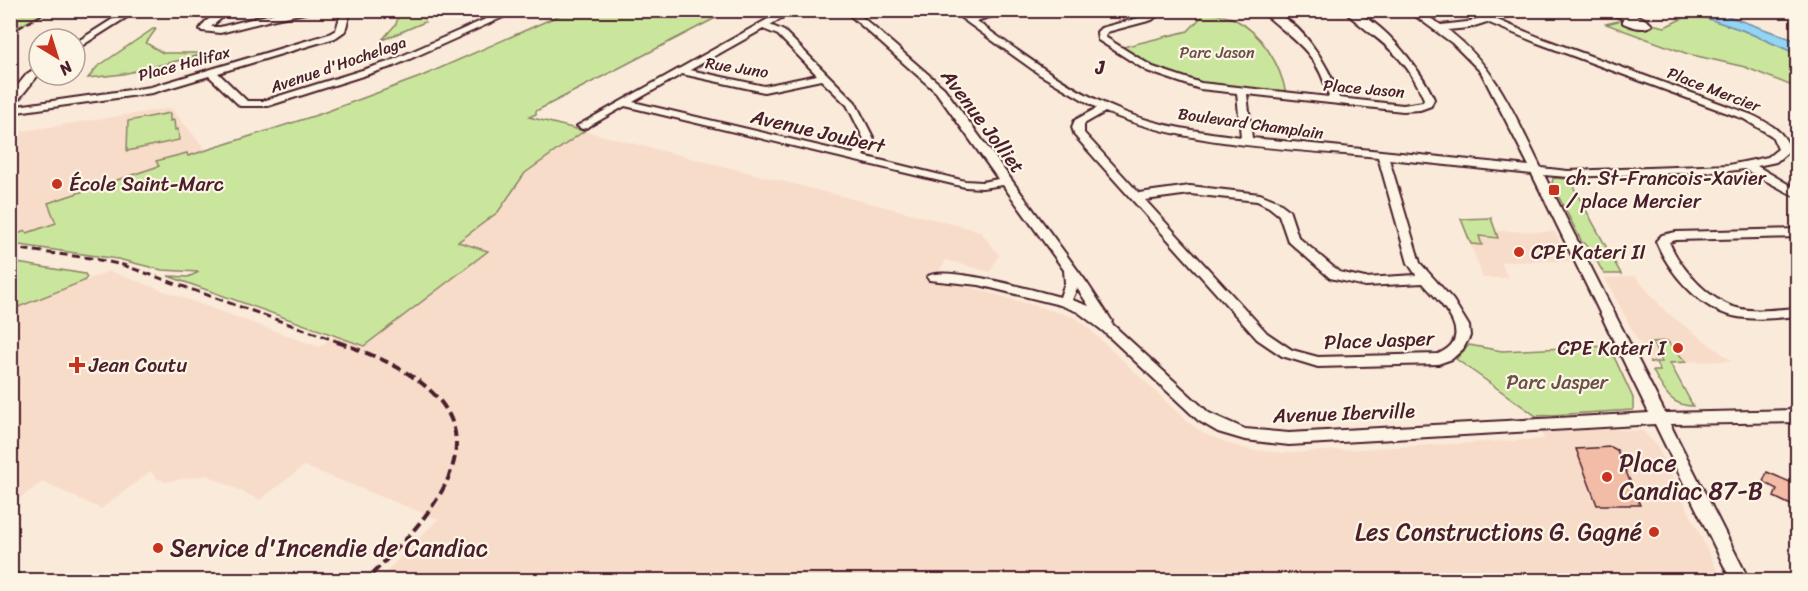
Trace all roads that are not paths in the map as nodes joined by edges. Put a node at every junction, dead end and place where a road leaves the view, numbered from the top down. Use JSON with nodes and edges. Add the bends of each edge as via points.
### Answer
{"nodes":[{"id":1,"x":134,"y":10,"type":"edge"},
{"id":2,"x":227,"y":10,"type":"edge"},
{"id":3,"x":316,"y":10,"type":"edge"},
{"id":4,"x":347,"y":10,"type":"edge"},
{"id":5,"x":791,"y":10,"type":"edge"},
{"id":6,"x":848,"y":10,"type":"edge"},
{"id":7,"x":954,"y":10,"type":"edge"},
{"id":8,"x":1009,"y":10,"type":"edge"},
{"id":9,"x":1160,"y":10,"type":"edge"},
{"id":10,"x":1264,"y":10,"type":"edge"},
{"id":11,"x":1347,"y":10,"type":"edge"},
{"id":12,"x":1411,"y":10,"type":"edge"},
{"id":13,"x":1532,"y":10,"type":"edge"},
{"id":14,"x":1606,"y":10,"type":"edge"},
{"id":15,"x":507,"y":12,"type":"edge"},
{"id":16,"x":1629,"y":18,"type":"dead end"},
{"id":17,"x":1488,"y":19,"type":"junction"},
{"id":18,"x":968,"y":20,"type":"junction"},
{"id":19,"x":763,"y":26,"type":"junction"},
{"id":20,"x":1439,"y":28,"type":"junction"},
{"id":21,"x":87,"y":39,"type":"edge"},
{"id":22,"x":681,"y":71,"type":"junction"},
{"id":23,"x":211,"y":72,"type":"junction"},
{"id":24,"x":824,"y":76,"type":"junction"},
{"id":25,"x":27,"y":80,"type":"edge"},
{"id":26,"x":1242,"y":92,"type":"junction"},
{"id":27,"x":1335,"y":101,"type":"junction"},
{"id":28,"x":10,"y":103,"type":"edge"},
{"id":29,"x":625,"y":103,"type":"junction"},
{"id":30,"x":1105,"y":108,"type":"junction"},
{"id":31,"x":10,"y":110,"type":"edge"},
{"id":32,"x":582,"y":126,"type":"dead end"},
{"id":33,"x":1247,"y":141,"type":"junction"},
{"id":34,"x":1784,"y":147,"type":"junction"},
{"id":35,"x":1797,"y":149,"type":"edge"},
{"id":36,"x":1383,"y":156,"type":"junction"},
{"id":37,"x":855,"y":158,"type":"junction"},
{"id":38,"x":1748,"y":166,"type":"junction"},
{"id":39,"x":1538,"y":172,"type":"junction"},
{"id":40,"x":1004,"y":181,"type":"junction"},
{"id":41,"x":1797,"y":195,"type":"edge"},
{"id":42,"x":1137,"y":197,"type":"junction"},
{"id":43,"x":1797,"y":233,"type":"edge"},
{"id":44,"x":1070,"y":271,"type":"junction"},
{"id":45,"x":934,"y":277,"type":"dead end"},
{"id":46,"x":1426,"y":279,"type":"junction"},
{"id":47,"x":1064,"y":302,"type":"junction"},
{"id":48,"x":1797,"y":312,"type":"edge"},
{"id":49,"x":1108,"y":328,"type":"junction"},
{"id":50,"x":1797,"y":416,"type":"edge"},
{"id":51,"x":1660,"y":419,"type":"junction"},
{"id":52,"x":1740,"y":580,"type":"edge"}],
"edges":[{"from":1,"to":21,"type":"street"},
{"from":2,"to":3,"type":"street","via":[[206,29],[220,30]]},
{"from":4,"to":23,"type":"street","name":"Place Halifax","via":[[335,35]]},
{"from":5,"to":19,"type":"street"},
{"from":6,"to":40,"type":"street","name":"Avenue Jolliet","via":[[937,87]]},
{"from":7,"to":18,"type":"street","name":"Boulevard Champlain"},
{"from":8,"to":18,"type":"street"},
{"from":9,"to":26,"type":"street","name":"Place Jason","via":[[1149,18],[1107,29],[1100,34],[1101,38],[1168,77]]},
{"from":10,"to":27,"type":"street","via":[[1316,55],[1329,77]]},
{"from":11,"to":27,"type":"street","name":"Place Jason","via":[[1400,54],[1421,83],[1428,102],[1409,108]]},
{"from":12,"to":20,"type":"street"},
{"from":13,"to":17,"type":"street"},
{"from":14,"to":16,"type":"street"},
{"from":15,"to":23,"type":"street","name":"Avenue d'Hochelaga","via":[[391,64],[264,104],[244,104]]},
{"from":17,"to":20,"type":"street"},
{"from":17,"to":34,"type":"street","name":"Place Mercier","via":[[1749,117],[1771,129]]},
{"from":18,"to":30,"type":"street","name":"Boulevard Champlain","via":[[1066,87]]},
{"from":19,"to":22,"type":"street"},
{"from":19,"to":24,"type":"street","via":[[781,33]]},
{"from":20,"to":39,"type":"street","via":[[1469,52],[1489,76]]},
{"from":22,"to":24,"type":"street","name":"Rue Juno","via":[[764,89]]},
{"from":22,"to":29,"type":"street"},
{"from":23,"to":31,"type":"street","name":"Place Halifax","via":[[152,90]]},
{"from":24,"to":37,"type":"street","via":[[853,107],[869,136]]},
{"from":25,"to":28,"type":"street"},
{"from":26,"to":27,"type":"street","name":"Place Jason"},
{"from":26,"to":33,"type":"street"},
{"from":29,"to":32,"type":"street"},
{"from":29,"to":37,"type":"street","name":"Avenue Joubert"},
{"from":30,"to":33,"type":"street","name":"Boulevard Champlain","via":[[1179,131]]},
{"from":30,"to":42,"type":"street","name":"Place Jasper","via":[[1078,122],[1078,130]]},
{"from":33,"to":36,"type":"street","name":"Boulevard Champlain"},
{"from":34,"to":35,"type":"street"},
{"from":34,"to":38,"type":"street","via":[[1775,159]]},
{"from":36,"to":39,"type":"street","name":"Boulevard Champlain"},
{"from":36,"to":46,"type":"street","name":"Place Jasper","via":[[1414,263]]},
{"from":37,"to":40,"type":"street","name":"Avenue Joubert","via":[[965,184]]},
{"from":38,"to":39,"type":"street","via":[[1696,171]]},
{"from":38,"to":41,"type":"street"},
{"from":39,"to":51,"type":"street"},
{"from":40,"to":44,"type":"street","name":"Avenue Jolliet"},
{"from":42,"to":46,"type":"street","via":[[1183,190],[1264,200],[1282,210],[1292,238],[1335,275],[1360,282]]},
{"from":42,"to":46,"type":"street","name":"Place Jasper","via":[[1262,336],[1301,358],[1333,363],[1426,360],[1449,355],[1461,343],[1463,327]]},
{"from":43,"to":48,"type":"street","via":[[1666,238],[1662,244],[1683,274],[1712,301],[1732,312]]},
{"from":44,"to":47,"type":"street","via":[[1072,284]]},
{"from":44,"to":49,"type":"street","name":"Avenue Jolliet"},
{"from":45,"to":47,"type":"street","name":"Avenue Iberville","via":[[979,281]]},
{"from":47,"to":49,"type":"street","name":"Avenue Iberville"},
{"from":49,"to":51,"type":"street","name":"Avenue Iberville","via":[[1204,417],[1221,427],[1252,436],[1289,439]]},
{"from":50,"to":51,"type":"street","name":"Avenue Iberville"},
{"from":51,"to":52,"type":"street"}]}
